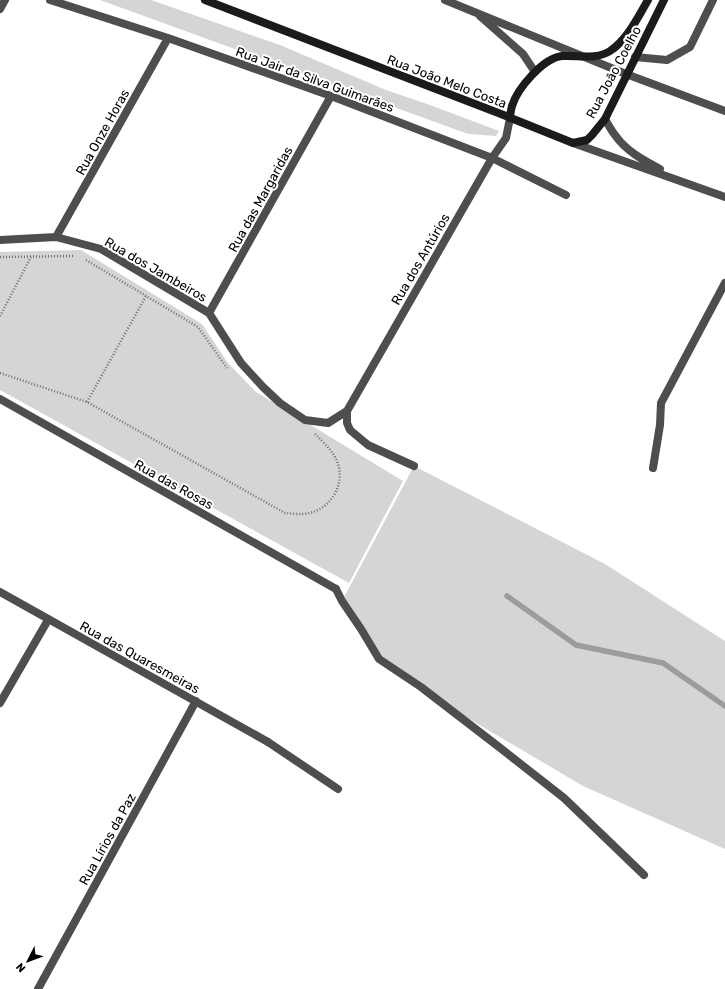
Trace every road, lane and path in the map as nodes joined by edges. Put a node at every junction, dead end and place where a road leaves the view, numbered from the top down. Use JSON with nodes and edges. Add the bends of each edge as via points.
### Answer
{"nodes":[{"id":1,"x":5,"y":0,"type":"edge"},
{"id":2,"x":50,"y":0,"type":"edge"},
{"id":3,"x":204,"y":0,"type":"edge"},
{"id":4,"x":445,"y":0,"type":"edge"},
{"id":5,"x":648,"y":0,"type":"edge"},
{"id":6,"x":664,"y":0,"type":"edge"},
{"id":7,"x":713,"y":0,"type":"edge"},
{"id":8,"x":0,"y":9,"type":"edge"},
{"id":9,"x":474,"y":12,"type":"junction"},
{"id":10,"x":168,"y":38,"type":"junction"},
{"id":11,"x":585,"y":57,"type":"junction"},
{"id":12,"x":635,"y":57,"type":"junction"},
{"id":13,"x":535,"y":72,"type":"junction"},
{"id":14,"x":626,"y":74,"type":"junction"},
{"id":15,"x":331,"y":96,"type":"junction"},
{"id":16,"x":725,"y":111,"type":"edge"},
{"id":17,"x":510,"y":118,"type":"junction"},
{"id":18,"x":605,"y":119,"type":"junction"},
{"id":19,"x":573,"y":143,"type":"junction"},
{"id":20,"x":492,"y":158,"type":"junction"},
{"id":21,"x":682,"y":181,"type":"junction"},
{"id":22,"x":566,"y":195,"type":"dead end"},
{"id":23,"x":725,"y":197,"type":"edge"},
{"id":24,"x":56,"y":237,"type":"junction"},
{"id":25,"x":0,"y":240,"type":"edge"},
{"id":26,"x":30,"y":256,"type":"junction"},
{"id":27,"x":0,"y":257,"type":"edge"},
{"id":28,"x":725,"y":284,"type":"edge"},
{"id":29,"x":146,"y":296,"type":"junction"},
{"id":30,"x":209,"y":313,"type":"junction"},
{"id":31,"x":0,"y":316,"type":"edge"},
{"id":32,"x":228,"y":369,"type":"dead end"},
{"id":33,"x":0,"y":373,"type":"edge"},
{"id":34,"x":0,"y":399,"type":"edge"},
{"id":35,"x":87,"y":402,"type":"junction"},
{"id":36,"x":347,"y":411,"type":"junction"},
{"id":37,"x":311,"y":431,"type":"dead end"},
{"id":38,"x":414,"y":466,"type":"dead end"},
{"id":39,"x":653,"y":468,"type":"dead end"},
{"id":40,"x":0,"y":592,"type":"edge"},
{"id":41,"x":48,"y":620,"type":"junction"},
{"id":42,"x":196,"y":701,"type":"junction"},
{"id":43,"x":0,"y":703,"type":"edge"},
{"id":44,"x":338,"y":789,"type":"dead end"},
{"id":45,"x":644,"y":875,"type":"dead end"},
{"id":46,"x":38,"y":989,"type":"edge"}],
"edges":[{"from":1,"to":8,"type":"street"},
{"from":2,"to":10,"type":"street","name":"Rua Jair da Silva Guimarães"},
{"from":3,"to":17,"type":"street","name":"Rua João Melo Costa"},
{"from":4,"to":9,"type":"street"},
{"from":5,"to":11,"type":"street","name":"Rua João Coelho","via":[[619,44],[608,52]]},
{"from":6,"to":12,"type":"street","name":"Rua João Coelho"},
{"from":7,"to":12,"type":"street","via":[[690,47],[667,60]]},
{"from":9,"to":11,"type":"street"},
{"from":9,"to":13,"type":"street","via":[[523,54]]},
{"from":10,"to":15,"type":"street","name":"Rua Jair da Silva Guimarães"},
{"from":10,"to":24,"type":"street","name":"Rua Onze Horas"},
{"from":11,"to":13,"type":"street","name":"Rua João Coelho","via":[[561,56]]},
{"from":11,"to":14,"type":"street"},
{"from":12,"to":14,"type":"street","name":"Rua João Coelho"},
{"from":13,"to":17,"type":"street","name":"Rua João Coelho","via":[[517,94]]},
{"from":14,"to":16,"type":"street"},
{"from":14,"to":18,"type":"street","name":"Rua João Coelho"},
{"from":15,"to":20,"type":"street","name":"Rua Jair da Silva Guimarães"},
{"from":15,"to":30,"type":"street","name":"Rua das Margaridas"},
{"from":17,"to":19,"type":"street","name":"Rua João Melo Costa"},
{"from":17,"to":20,"type":"street","name":"Rua dos Antúrios","via":[[506,138]]},
{"from":18,"to":19,"type":"street","name":"Rua João Coelho","via":[[587,140]]},
{"from":18,"to":21,"type":"street","name":"Rua João Melo Costa","via":[[614,135],[626,148]]},
{"from":19,"to":21,"type":"street","name":"Rua João Melo Costa"},
{"from":20,"to":22,"type":"street","name":"Rua Jair da Silva Guimarães"},
{"from":20,"to":36,"type":"street","name":"Rua dos Antúrios"},
{"from":21,"to":23,"type":"street","name":"Rua João Melo Costa"},
{"from":24,"to":25,"type":"street","name":"Rua dos Jambeiros"},
{"from":24,"to":30,"type":"street","name":"Rua dos Jambeiros","via":[[101,249]]},
{"from":26,"to":27,"type":"path"},
{"from":26,"to":29,"type":"path","via":[[80,256]]},
{"from":26,"to":31,"type":"path"},
{"from":28,"to":39,"type":"street","via":[[661,403]]},
{"from":29,"to":32,"type":"path","via":[[198,327]]},
{"from":29,"to":35,"type":"path"},
{"from":30,"to":36,"type":"street","name":"Rua dos Jambeiros","via":[[241,362],[280,403],[305,420],[328,423]]},
{"from":33,"to":35,"type":"path"},
{"from":34,"to":45,"type":"street","name":"Rua das Rosas","via":[[336,589],[379,659],[427,691],[564,798]]},
{"from":35,"to":37,"type":"path","via":[[285,513],[292,514],[311,513],[322,508],[337,492],[340,482],[336,458],[325,443]]},
{"from":36,"to":38,"type":"street","via":[[350,430],[368,445]]},
{"from":40,"to":41,"type":"street","name":"Rua das Quaresmeiras"},
{"from":41,"to":42,"type":"street","name":"Rua das Quaresmeiras"},
{"from":41,"to":43,"type":"street"},
{"from":42,"to":44,"type":"street","name":"Rua das Quaresmeiras","via":[[268,742]]},
{"from":42,"to":46,"type":"street","name":"Rua Lírios da Paz"}]}
